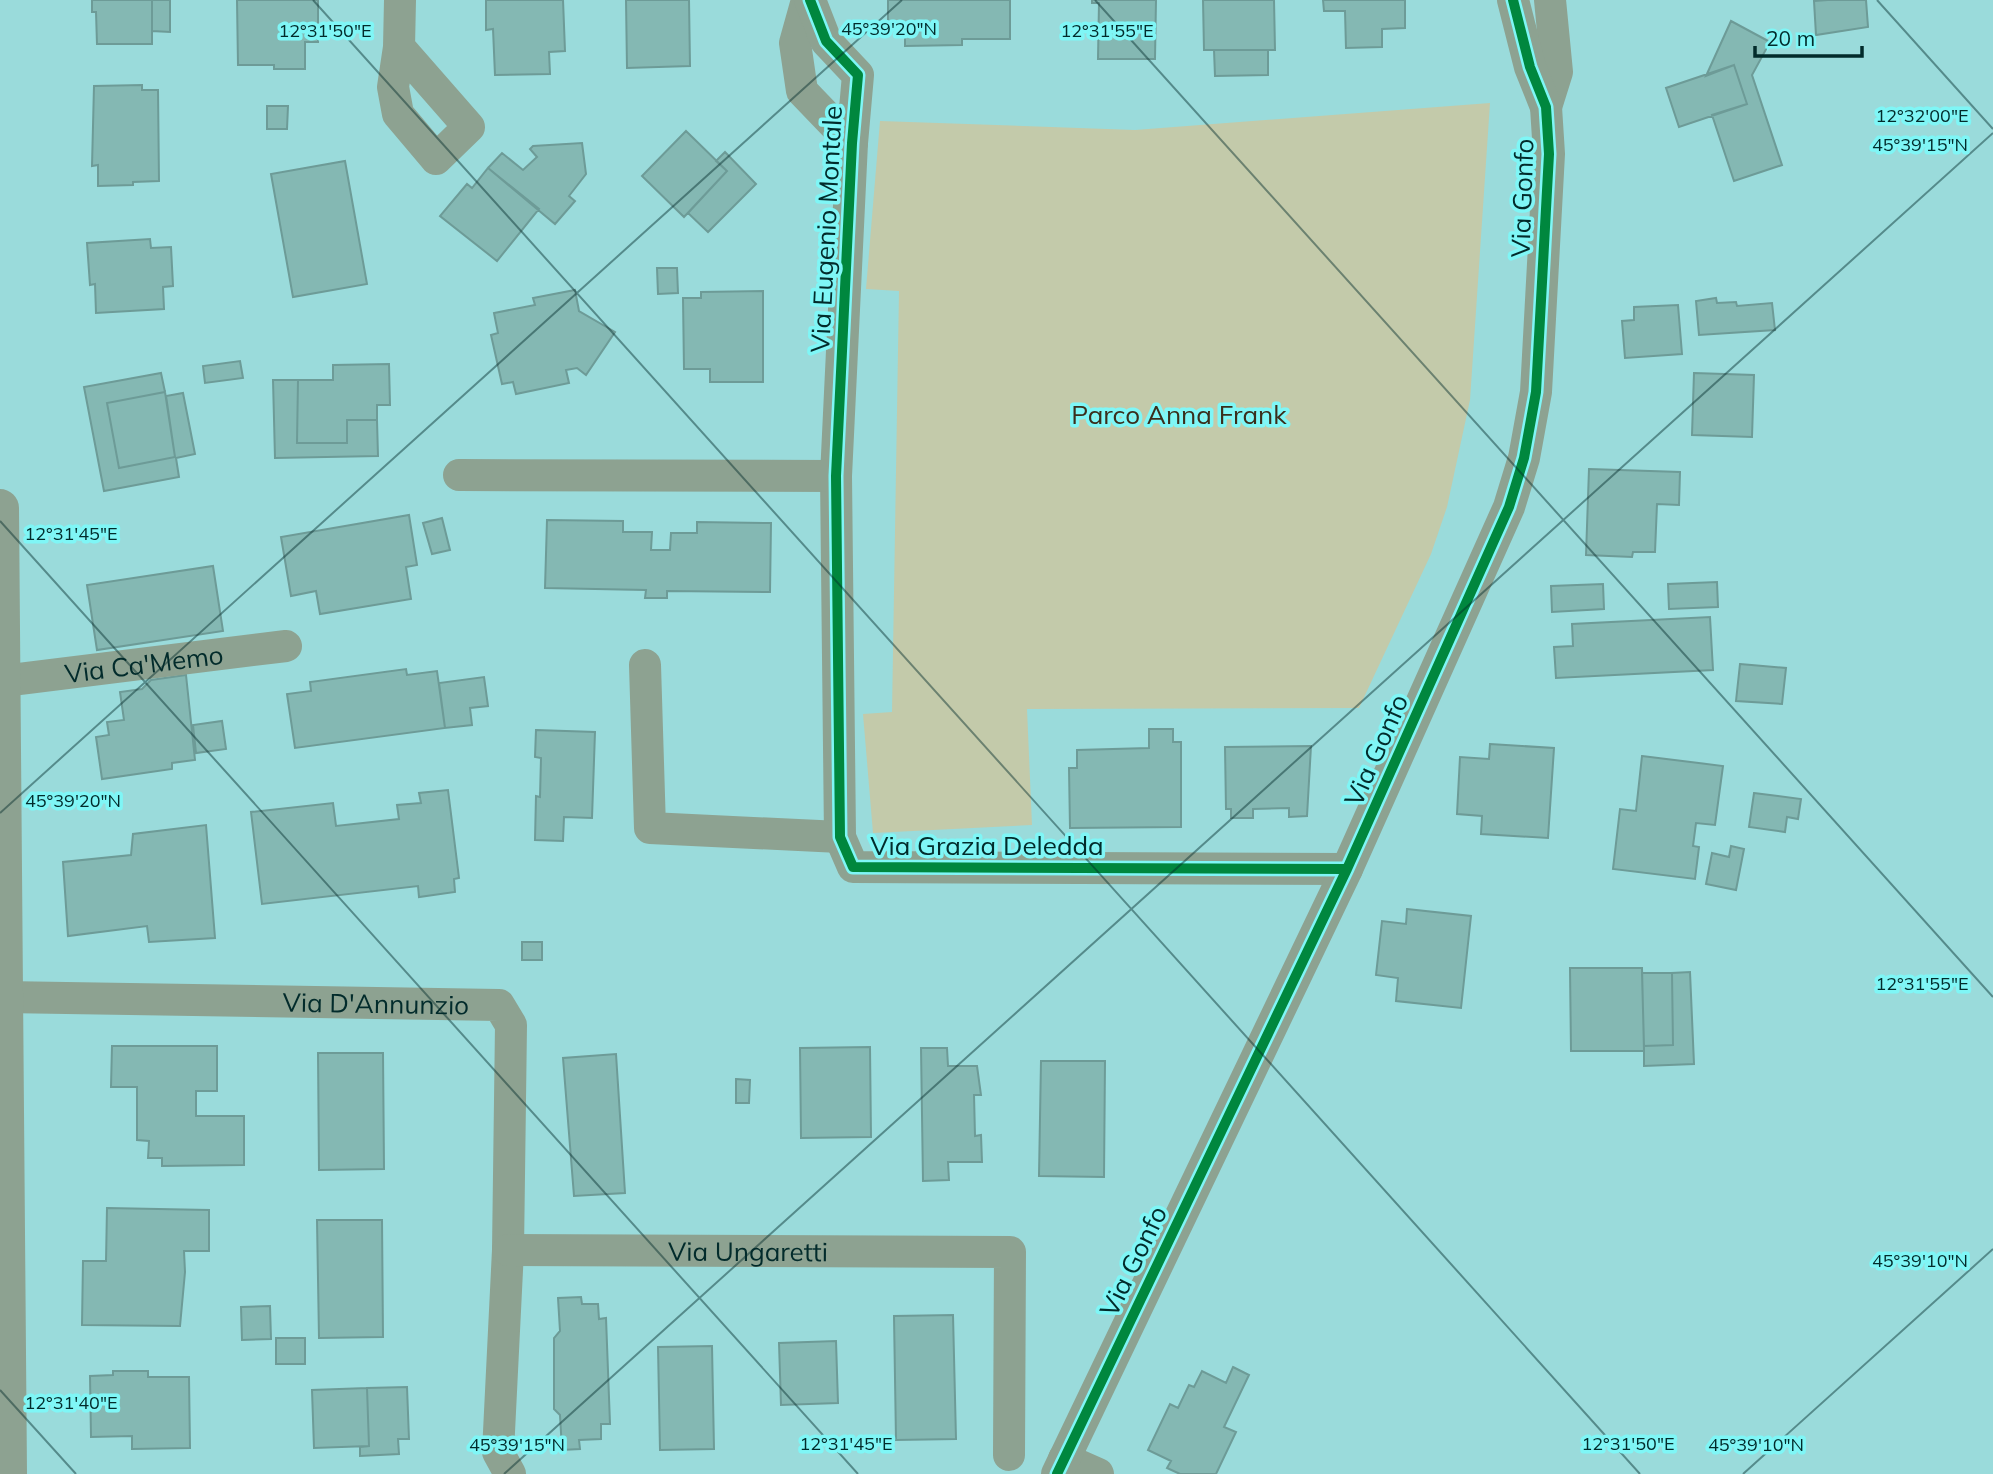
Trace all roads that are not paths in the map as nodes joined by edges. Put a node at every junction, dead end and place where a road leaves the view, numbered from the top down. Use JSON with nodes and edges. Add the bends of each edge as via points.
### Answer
{"nodes":[{"id":1,"x":400,"y":0,"type":"edge"},
{"id":2,"x":808,"y":0,"type":"edge"},
{"id":3,"x":1513,"y":0,"type":"edge"},
{"id":4,"x":1550,"y":0,"type":"edge"},
{"id":5,"x":399,"y":47,"type":"dead end"},
{"id":6,"x":1546,"y":107,"type":"junction"},
{"id":7,"x":852,"y":143,"type":"junction"},
{"id":8,"x":459,"y":475,"type":"dead end"},
{"id":9,"x":836,"y":476,"type":"junction"},
{"id":10,"x":0,"y":508,"type":"edge"},
{"id":11,"x":286,"y":646,"type":"dead end"},
{"id":12,"x":645,"y":666,"type":"dead end"},
{"id":13,"x":3,"y":681,"type":"junction"},
{"id":14,"x":840,"y":837,"type":"junction"},
{"id":15,"x":1347,"y":869,"type":"junction"},
{"id":16,"x":4,"y":997,"type":"junction"},
{"id":17,"x":508,"y":1250,"type":"junction"},
{"id":18,"x":1009,"y":1455,"type":"dead end"},
{"id":19,"x":1060,"y":1466,"type":"edge"},
{"id":20,"x":8,"y":1474,"type":"edge"},
{"id":21,"x":510,"y":1474,"type":"edge"},
{"id":22,"x":1097,"y":1474,"type":"edge"}],
"edges":[{"from":1,"to":5,"type":"street"},
{"from":2,"to":7,"type":"street","name":"Via Eugenio Montale","via":[[826,41],[858,75]]},
{"from":2,"to":7,"type":"street","name":"Via Eugenio Montale","via":[[795,43],[803,91]]},
{"from":3,"to":6,"type":"street","name":"Via Gonfo","via":[[1530,67]]},
{"from":4,"to":6,"type":"street","name":"Via Gonfo","via":[[1557,72]]},
{"from":6,"to":15,"type":"street","name":"Via Gonfo","via":[[1549,154],[1536,392],[1524,458],[1491,550]]},
{"from":7,"to":9,"type":"street","name":"Via Eugenio Montale"},
{"from":8,"to":9,"type":"street"},
{"from":9,"to":14,"type":"street","name":"Via Grazia Deledda"},
{"from":10,"to":13,"type":"street"},
{"from":11,"to":13,"type":"street","name":"Via Ca'Memo"},
{"from":12,"to":14,"type":"street","name":"Via Grazia Deledda","via":[[650,828]]},
{"from":13,"to":16,"type":"street"},
{"from":14,"to":15,"type":"street","name":"Via Grazia Deledda","via":[[853,867]]},
{"from":15,"to":19,"type":"street","name":"Via Gonfo"},
{"from":16,"to":17,"type":"street","name":"Via D'Annunzio","via":[[499,1005],[510,1025]]},
{"from":16,"to":20,"type":"street"},
{"from":17,"to":18,"type":"street","name":"Via Ungaretti","via":[[1010,1252]]},
{"from":17,"to":21,"type":"street","via":[[498,1452]]},
{"from":19,"to":22,"type":"street"}]}
